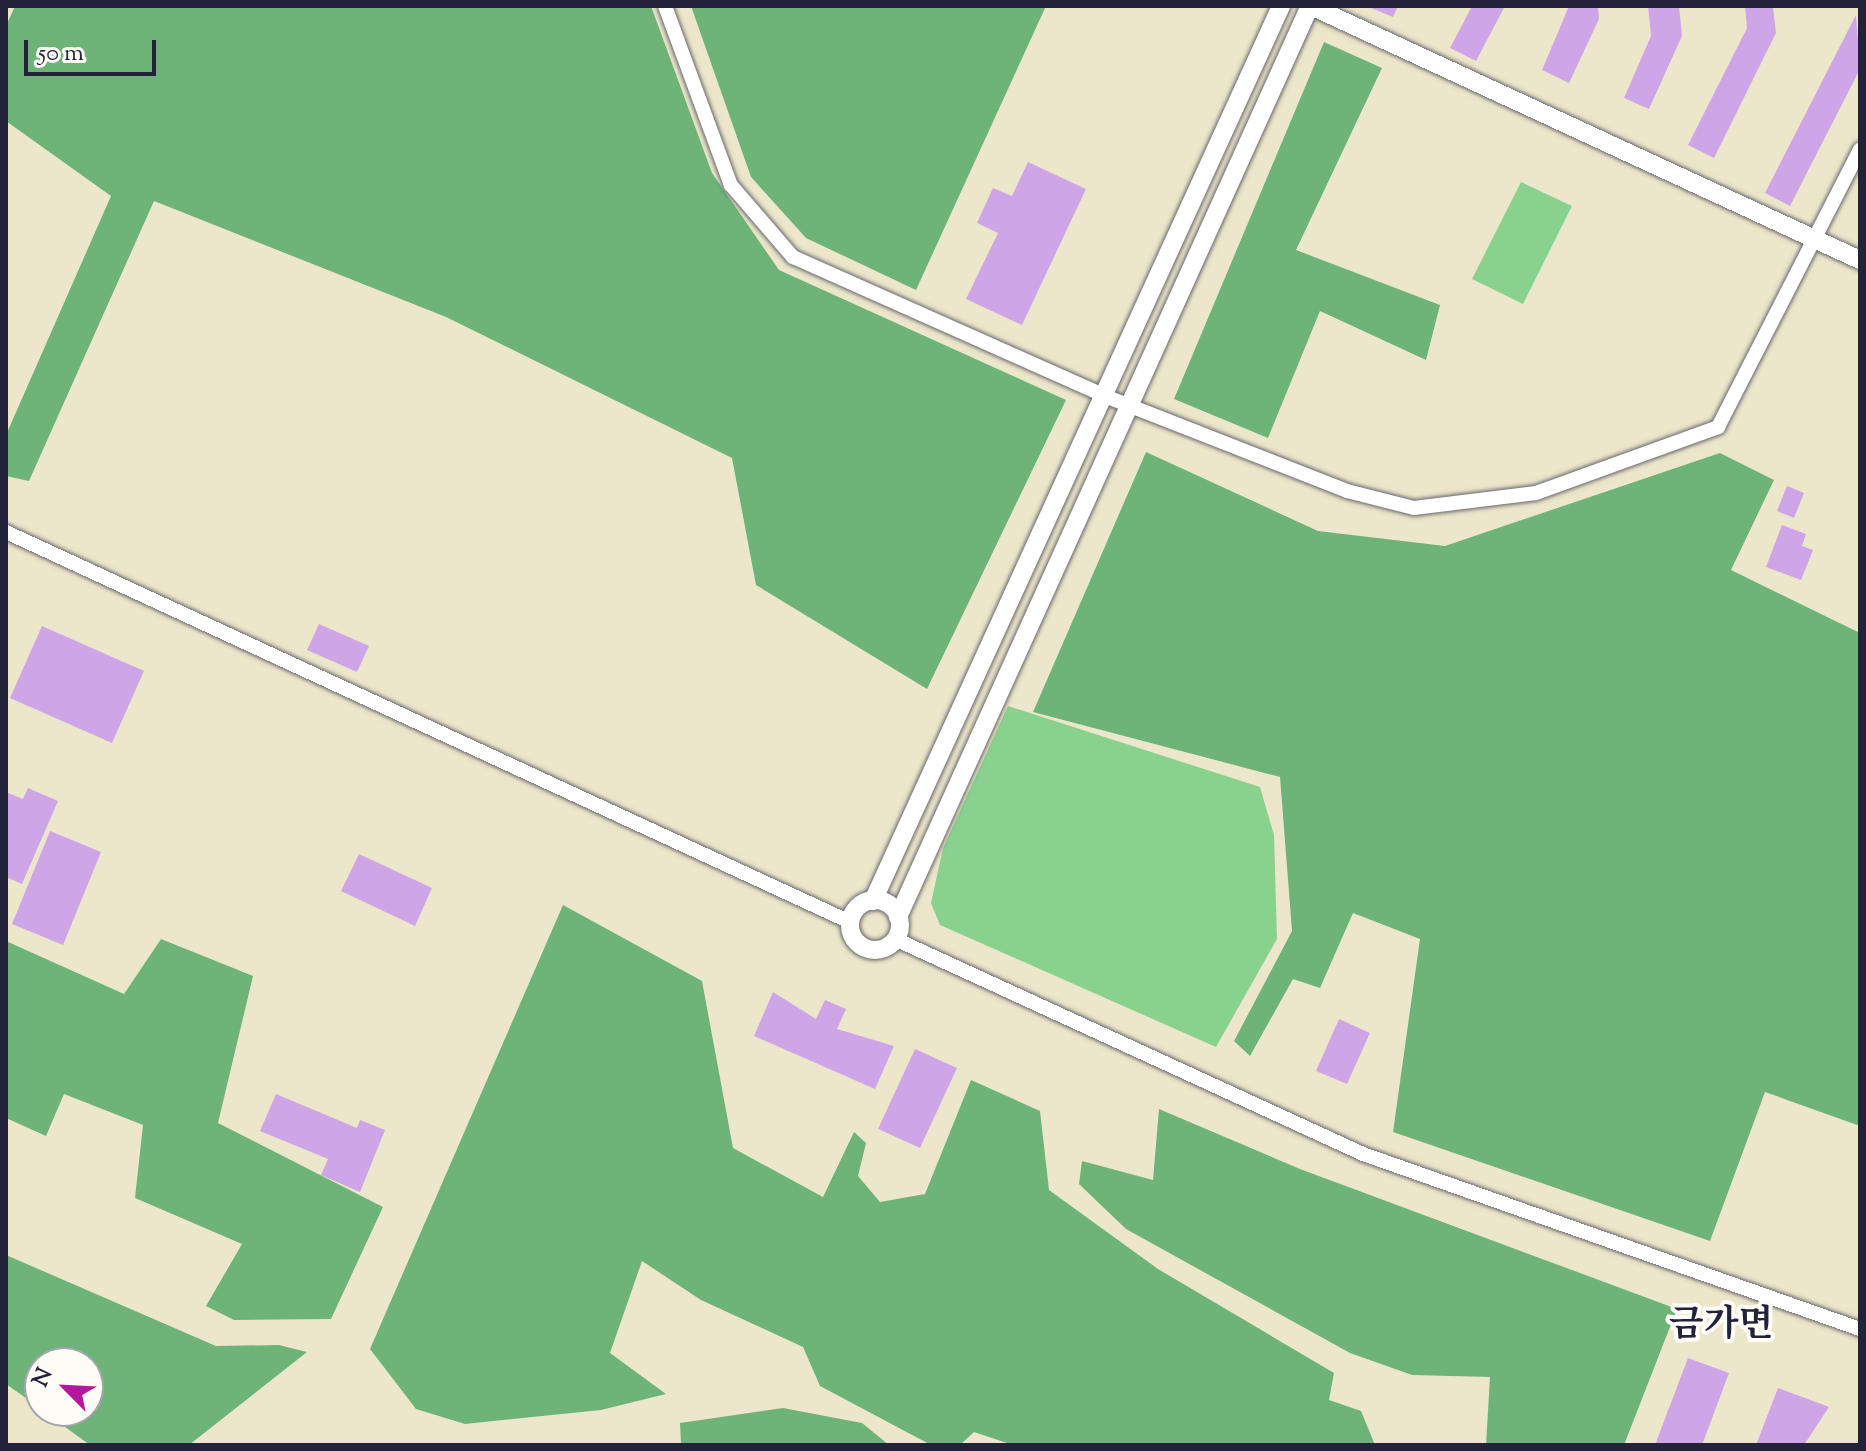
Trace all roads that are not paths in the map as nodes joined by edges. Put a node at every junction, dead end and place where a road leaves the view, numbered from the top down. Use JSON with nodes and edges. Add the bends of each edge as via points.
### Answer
{"nodes":[{"id":1,"x":665,"y":6,"type":"edge"},
{"id":2,"x":1281,"y":6,"type":"edge"},
{"id":3,"x":1310,"y":6,"type":"edge"},
{"id":4,"x":1860,"y":149,"type":"edge"},
{"id":5,"x":1818,"y":240,"type":"junction"},
{"id":6,"x":1860,"y":260,"type":"edge"},
{"id":7,"x":1105,"y":396,"type":"junction"},
{"id":8,"x":1129,"y":405,"type":"junction"},
{"id":9,"x":6,"y":532,"type":"edge"},
{"id":10,"x":873,"y":901,"type":"junction"},
{"id":11,"x":898,"y":917,"type":"junction"},
{"id":12,"x":850,"y":922,"type":"junction"},
{"id":13,"x":895,"y":939,"type":"junction"},
{"id":14,"x":1860,"y":1329,"type":"edge"}],
"edges":[{"from":1,"to":7,"type":"street","via":[[731,185],[793,257]]},
{"from":2,"to":7,"type":"street"},
{"from":3,"to":5,"type":"street"},
{"from":3,"to":8,"type":"street"},
{"from":4,"to":5,"type":"street"},
{"from":5,"to":6,"type":"street"},
{"from":5,"to":8,"type":"street","via":[[1718,427],[1536,493],[1449,509],[1382,501]]},
{"from":7,"to":8,"type":"street"},
{"from":7,"to":10,"type":"street"},
{"from":8,"to":11,"type":"street"},
{"from":9,"to":12,"type":"street"},
{"from":10,"to":11,"type":"street"},
{"from":10,"to":12,"type":"street"},
{"from":11,"to":13,"type":"street"},
{"from":12,"to":13,"type":"street","via":[[854,939],[867,949]]},
{"from":13,"to":14,"type":"street","via":[[1363,1154]]}]}
